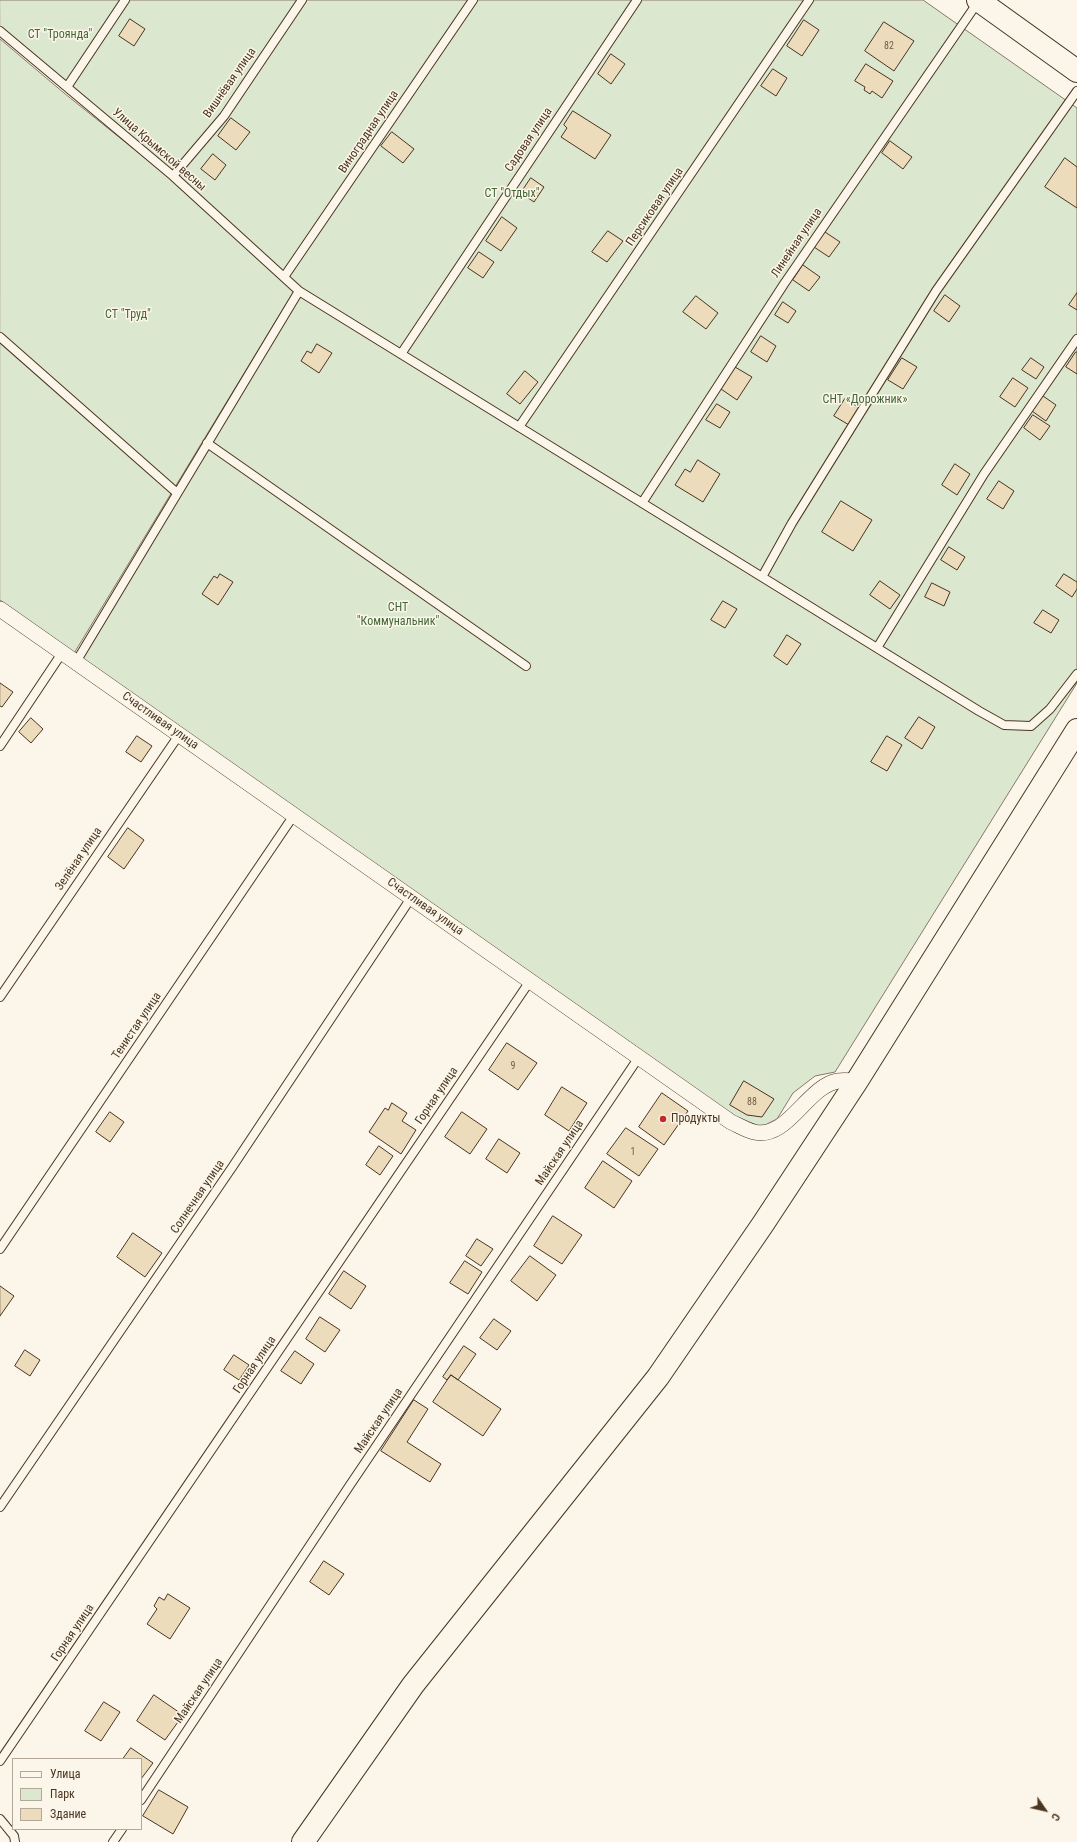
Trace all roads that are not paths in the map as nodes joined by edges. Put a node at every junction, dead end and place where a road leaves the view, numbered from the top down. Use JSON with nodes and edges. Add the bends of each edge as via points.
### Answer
{"nodes":[{"id":1,"x":125,"y":0,"type":"edge"},
{"id":2,"x":302,"y":0,"type":"edge"},
{"id":3,"x":473,"y":0,"type":"edge"},
{"id":4,"x":637,"y":0,"type":"edge"},
{"id":5,"x":809,"y":0,"type":"edge"},
{"id":6,"x":978,"y":0,"type":"edge"},
{"id":7,"x":0,"y":31,"type":"edge"},
{"id":8,"x":1077,"y":71,"type":"edge"},
{"id":9,"x":67,"y":87,"type":"junction"},
{"id":10,"x":1077,"y":91,"type":"edge"},
{"id":11,"x":173,"y":176,"type":"junction"},
{"id":12,"x":284,"y":277,"type":"junction"},
{"id":13,"x":299,"y":291,"type":"junction"},
{"id":14,"x":0,"y":337,"type":"edge"},
{"id":15,"x":1077,"y":339,"type":"edge"},
{"id":16,"x":401,"y":354,"type":"junction"},
{"id":17,"x":519,"y":427,"type":"junction"},
{"id":18,"x":207,"y":443,"type":"junction"},
{"id":19,"x":177,"y":493,"type":"junction"},
{"id":20,"x":642,"y":503,"type":"junction"},
{"id":21,"x":762,"y":577,"type":"junction"},
{"id":22,"x":0,"y":609,"type":"edge"},
{"id":23,"x":876,"y":648,"type":"junction"},
{"id":24,"x":62,"y":653,"type":"junction"},
{"id":25,"x":76,"y":662,"type":"junction"},
{"id":26,"x":526,"y":666,"type":"dead end"},
{"id":27,"x":1077,"y":674,"type":"edge"},
{"id":28,"x":1077,"y":730,"type":"edge"},
{"id":29,"x":179,"y":735,"type":"junction"},
{"id":30,"x":0,"y":746,"type":"edge"},
{"id":31,"x":294,"y":815,"type":"junction"},
{"id":32,"x":412,"y":898,"type":"junction"},
{"id":33,"x":530,"y":981,"type":"junction"},
{"id":34,"x":0,"y":997,"type":"edge"},
{"id":35,"x":639,"y":1057,"type":"junction"},
{"id":36,"x":857,"y":1081,"type":"junction"},
{"id":37,"x":0,"y":1250,"type":"edge"},
{"id":38,"x":0,"y":1506,"type":"edge"},
{"id":39,"x":0,"y":1761,"type":"edge"},
{"id":40,"x":142,"y":1798,"type":"edge"},
{"id":41,"x":0,"y":1819,"type":"edge"},
{"id":42,"x":121,"y":1830,"type":"edge"},
{"id":43,"x":15,"y":1842,"type":"edge"},
{"id":44,"x":113,"y":1842,"type":"edge"},
{"id":45,"x":303,"y":1842,"type":"edge"}],
"edges":[{"from":1,"to":9,"type":"lane"},
{"from":2,"to":11,"type":"lane","name":"Вишнёвая улица","via":[[224,116]]},
{"from":3,"to":12,"type":"lane","name":"Виноградная улица"},
{"from":4,"to":16,"type":"lane","name":"Садовая улица"},
{"from":5,"to":17,"type":"lane","name":"Персиковая улица"},
{"from":6,"to":8,"type":"main road"},
{"from":6,"to":20,"type":"lane","name":"Линейная улица","via":[[784,284]]},
{"from":7,"to":9,"type":"lane","name":"Улица Крымской весны"},
{"from":9,"to":11,"type":"lane","name":"Улица Крымской весны"},
{"from":10,"to":21,"type":"lane","via":[[936,291],[792,523]]},
{"from":11,"to":12,"type":"lane","name":"Улица Крымской весны"},
{"from":12,"to":13,"type":"lane","name":"Улица Крымской весны"},
{"from":13,"to":16,"type":"lane","name":"Улица Крымской весны"},
{"from":13,"to":18,"type":"lane"},
{"from":14,"to":19,"type":"lane"},
{"from":15,"to":23,"type":"lane","via":[[984,474]]},
{"from":16,"to":17,"type":"lane","name":"Улица Крымской весны"},
{"from":17,"to":20,"type":"lane","name":"Улица Крымской весны"},
{"from":18,"to":19,"type":"lane"},
{"from":18,"to":26,"type":"lane"},
{"from":19,"to":25,"type":"lane"},
{"from":20,"to":21,"type":"lane","name":"Улица Крымской весны"},
{"from":21,"to":23,"type":"lane","name":"Улица Крымской весны"},
{"from":22,"to":24,"type":"street","name":"Счастливая улица"},
{"from":23,"to":27,"type":"lane","name":"Улица Крымской весны","via":[[1004,725],[1031,726],[1050,709]]},
{"from":24,"to":25,"type":"street","name":"Счастливая улица"},
{"from":24,"to":30,"type":"lane"},
{"from":25,"to":29,"type":"street","name":"Счастливая улица"},
{"from":28,"to":36,"type":"main road"},
{"from":29,"to":31,"type":"street","name":"Счастливая улица"},
{"from":29,"to":34,"type":"lane","name":"Зелёная улица"},
{"from":31,"to":32,"type":"street","name":"Счастливая улица"},
{"from":31,"to":37,"type":"lane","name":"Тенистая улица"},
{"from":32,"to":33,"type":"street","name":"Счастливая улица"},
{"from":32,"to":38,"type":"lane","name":"Солнечная улица","via":[[233,1166]]},
{"from":33,"to":35,"type":"street","name":"Счастливая улица"},
{"from":33,"to":39,"type":"lane","name":"Горная улица"},
{"from":35,"to":36,"type":"street","name":"Счастливая улица","via":[[731,1122],[754,1132],[781,1126],[823,1087],[838,1081]]},
{"from":35,"to":40,"type":"lane","name":"Майская улица"},
{"from":36,"to":45,"type":"main road","via":[[658,1377],[413,1685]]},
{"from":41,"to":43,"type":"lane","via":[[14,1836]]},
{"from":42,"to":44,"type":"lane"}]}
